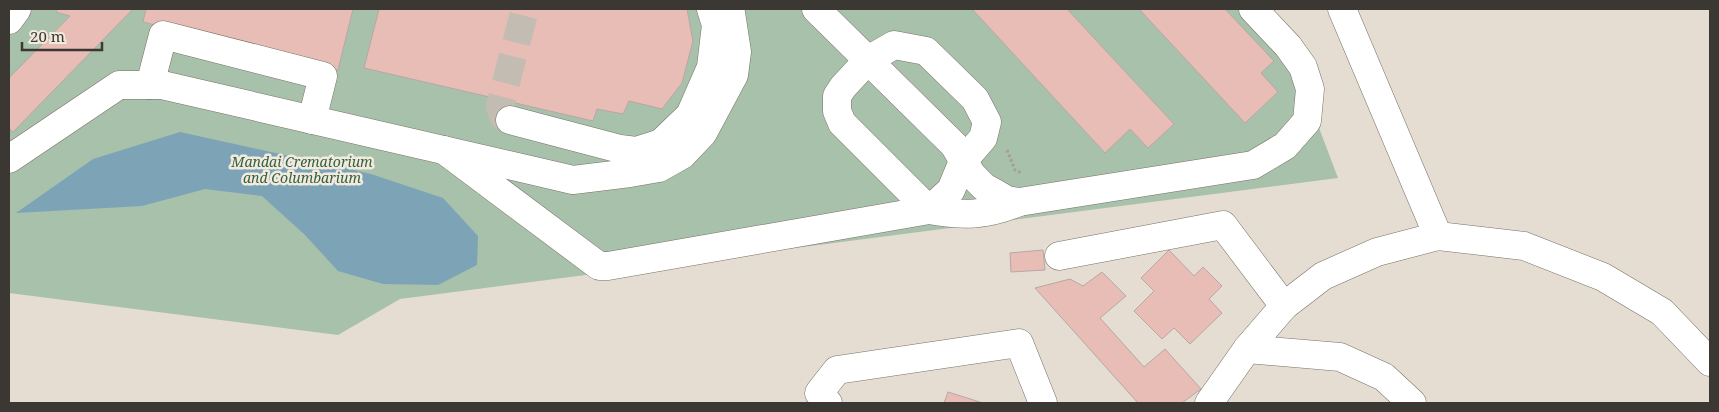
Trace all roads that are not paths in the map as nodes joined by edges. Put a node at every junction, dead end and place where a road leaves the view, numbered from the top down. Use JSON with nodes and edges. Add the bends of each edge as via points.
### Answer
{"nodes":[{"id":1,"x":17,"y":9,"type":"edge"},
{"id":2,"x":816,"y":9,"type":"edge"},
{"id":3,"x":1253,"y":9,"type":"edge"},
{"id":4,"x":1342,"y":9,"type":"edge"},
{"id":5,"x":721,"y":11,"type":"edge"},
{"id":6,"x":9,"y":20,"type":"edge"},
{"id":7,"x":868,"y":60,"type":"junction"},
{"id":8,"x":150,"y":85,"type":"junction"},
{"id":9,"x":312,"y":120,"type":"junction"},
{"id":10,"x":510,"y":120,"type":"dead end"},
{"id":11,"x":662,"y":142,"type":"junction"},
{"id":12,"x":444,"y":150,"type":"junction"},
{"id":13,"x":9,"y":159,"type":"edge"},
{"id":14,"x":963,"y":161,"type":"junction"},
{"id":15,"x":630,"y":173,"type":"junction"},
{"id":16,"x":1018,"y":202,"type":"junction"},
{"id":17,"x":928,"y":210,"type":"junction"},
{"id":18,"x":1438,"y":236,"type":"junction"},
{"id":19,"x":1059,"y":256,"type":"dead end"},
{"id":20,"x":1284,"y":306,"type":"junction"},
{"id":21,"x":1247,"y":349,"type":"junction"},
{"id":22,"x":1710,"y":362,"type":"edge"},
{"id":23,"x":1041,"y":401,"type":"edge"},
{"id":24,"x":828,"y":403,"type":"edge"},
{"id":25,"x":1209,"y":403,"type":"edge"},
{"id":26,"x":1412,"y":403,"type":"edge"}],
"edges":[{"from":1,"to":6,"type":"lane"},
{"from":2,"to":7,"type":"lane"},
{"from":3,"to":16,"type":"lane","via":[[1298,60],[1310,89],[1306,121],[1285,146],[1253,164]]},
{"from":4,"to":18,"type":"lane"},
{"from":5,"to":11,"type":"lane","via":[[710,66],[690,115]]},
{"from":5,"to":15,"type":"lane","via":[[736,52],[734,75],[703,133],[682,155],[658,168]]},
{"from":7,"to":14,"type":"lane","via":[[954,146]]},
{"from":7,"to":14,"type":"lane","via":[[894,45],[926,51],[975,99],[987,122],[983,138]]},
{"from":7,"to":17,"type":"lane","via":[[837,96],[837,111],[842,123]]},
{"from":8,"to":9,"type":"lane","via":[[162,85]]},
{"from":8,"to":9,"type":"lane","via":[[162,35],[323,76]]},
{"from":8,"to":13,"type":"lane","via":[[119,85]]},
{"from":9,"to":12,"type":"lane"},
{"from":10,"to":11,"type":"lane","via":[[620,149],[636,151]]},
{"from":11,"to":15,"type":"lane"},
{"from":12,"to":15,"type":"lane","via":[[573,180]]},
{"from":12,"to":17,"type":"lane","via":[[599,266]]},
{"from":14,"to":16,"type":"lane","via":[[984,187]]},
{"from":14,"to":17,"type":"lane","via":[[951,190]]},
{"from":16,"to":17,"type":"lane","via":[[995,211],[971,215]]},
{"from":18,"to":20,"type":"lane","via":[[1376,252],[1323,276]]},
{"from":18,"to":22,"type":"lane","via":[[1524,246],[1603,277],[1662,312]]},
{"from":19,"to":20,"type":"lane","via":[[1223,225]]},
{"from":20,"to":21,"type":"lane"},
{"from":21,"to":25,"type":"lane"},
{"from":21,"to":26,"type":"lane","via":[[1340,357],[1384,377]]},
{"from":23,"to":24,"type":"lane","via":[[1019,343],[837,370],[819,393]]}]}
